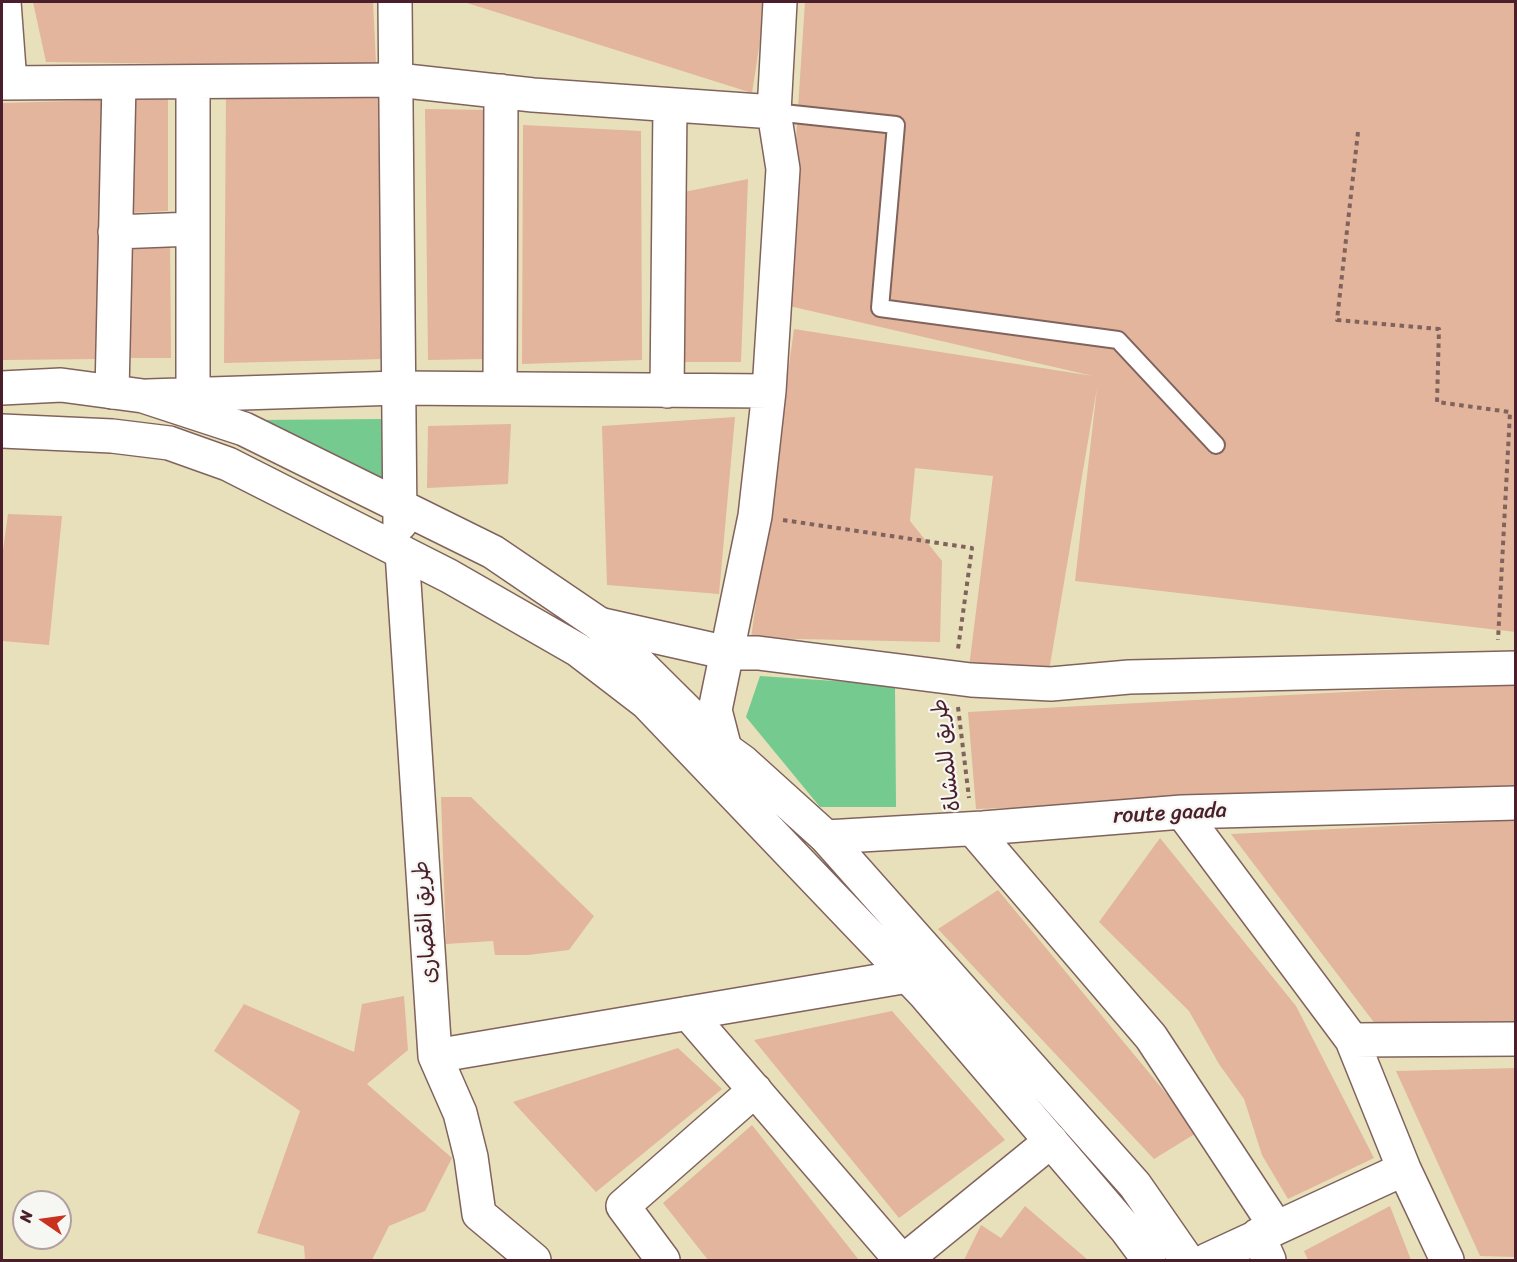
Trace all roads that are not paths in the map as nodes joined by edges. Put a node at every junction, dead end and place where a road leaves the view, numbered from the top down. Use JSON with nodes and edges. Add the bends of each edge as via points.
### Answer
{"nodes":[{"id":1,"x":4,"y":2,"type":"edge"},
{"id":2,"x":395,"y":2,"type":"edge"},
{"id":3,"x":780,"y":2,"type":"edge"},
{"id":4,"x":397,"y":80,"type":"junction"},
{"id":5,"x":193,"y":82,"type":"junction"},
{"id":6,"x":6,"y":83,"type":"edge"},
{"id":7,"x":119,"y":83,"type":"junction"},
{"id":8,"x":501,"y":91,"type":"junction"},
{"id":9,"x":670,"y":105,"type":"junction"},
{"id":10,"x":774,"y":112,"type":"junction"},
{"id":11,"x":193,"y":229,"type":"junction"},
{"id":12,"x":116,"y":232,"type":"junction"},
{"id":13,"x":2,"y":388,"type":"edge"},
{"id":14,"x":398,"y":388,"type":"junction"},
{"id":15,"x":500,"y":389,"type":"junction"},
{"id":16,"x":667,"y":391,"type":"junction"},
{"id":17,"x":769,"y":392,"type":"junction"},
{"id":18,"x":127,"y":394,"type":"junction"},
{"id":19,"x":193,"y":395,"type":"junction"},
{"id":20,"x":2,"y":431,"type":"edge"},
{"id":21,"x":124,"y":437,"type":"junction"},
{"id":22,"x":1216,"y":445,"type":"dead end"},
{"id":23,"x":398,"y":505,"type":"junction"},
{"id":24,"x":402,"y":552,"type":"junction"},
{"id":25,"x":599,"y":624,"type":"junction"},
{"id":26,"x":728,"y":653,"type":"junction"},
{"id":27,"x":1506,"y":668,"type":"edge"},
{"id":28,"x":639,"y":681,"type":"junction"},
{"id":29,"x":725,"y":749,"type":"junction"},
{"id":30,"x":1515,"y":803,"type":"edge"},
{"id":31,"x":1182,"y":812,"type":"junction"},
{"id":32,"x":973,"y":829,"type":"junction"},
{"id":33,"x":826,"y":837,"type":"junction"},
{"id":34,"x":804,"y":867,"type":"junction"},
{"id":35,"x":908,"y":976,"type":"junction"},
{"id":36,"x":688,"y":1013,"type":"junction"},
{"id":37,"x":1515,"y":1039,"type":"edge"},
{"id":38,"x":1352,"y":1040,"type":"junction"},
{"id":39,"x":435,"y":1056,"type":"junction"},
{"id":40,"x":755,"y":1090,"type":"junction"},
{"id":41,"x":1051,"y":1141,"type":"junction"},
{"id":42,"x":1404,"y":1169,"type":"junction"},
{"id":43,"x":1268,"y":1241,"type":"edge"},
{"id":44,"x":534,"y":1260,"type":"edge"},
{"id":45,"x":663,"y":1260,"type":"edge"},
{"id":46,"x":903,"y":1260,"type":"edge"},
{"id":47,"x":1149,"y":1260,"type":"edge"},
{"id":48,"x":1187,"y":1260,"type":"edge"},
{"id":49,"x":1207,"y":1260,"type":"edge"},
{"id":50,"x":1447,"y":1260,"type":"edge"}],
"edges":[{"from":1,"to":6,"type":"street"},
{"from":2,"to":4,"type":"street","name":"طريق القصارى"},
{"from":3,"to":10,"type":"street"},
{"from":4,"to":5,"type":"street"},
{"from":4,"to":8,"type":"street"},
{"from":4,"to":14,"type":"street","name":"طريق القصارى"},
{"from":5,"to":7,"type":"street"},
{"from":5,"to":11,"type":"street"},
{"from":6,"to":7,"type":"street"},
{"from":7,"to":12,"type":"street"},
{"from":8,"to":9,"type":"street"},
{"from":8,"to":15,"type":"street"},
{"from":9,"to":10,"type":"street"},
{"from":9,"to":16,"type":"street"},
{"from":10,"to":17,"type":"street","via":[[783,169]]},
{"from":10,"to":22,"type":"lane","via":[[896,125],[880,308],[1118,340]]},
{"from":11,"to":12,"type":"street"},
{"from":11,"to":19,"type":"street"},
{"from":12,"to":18,"type":"street"},
{"from":13,"to":18,"type":"street","via":[[61,385]]},
{"from":14,"to":15,"type":"street"},
{"from":14,"to":19,"type":"street"},
{"from":14,"to":23,"type":"street","name":"طريق القصارى"},
{"from":15,"to":16,"type":"street"},
{"from":16,"to":17,"type":"street"},
{"from":17,"to":26,"type":"street","via":[[755,516]]},
{"from":18,"to":19,"type":"street"},
{"from":18,"to":21,"type":"street"},
{"from":18,"to":23,"type":"street","via":[[244,429]]},
{"from":20,"to":21,"type":"street"},
{"from":21,"to":24,"type":"street","via":[[169,443],[228,464]]},
{"from":23,"to":24,"type":"street","name":"طريق القصارى"},
{"from":23,"to":25,"type":"street","via":[[493,552]]},
{"from":24,"to":28,"type":"street"},
{"from":24,"to":39,"type":"street","name":"طريق القصارى"},
{"from":25,"to":26,"type":"street"},
{"from":25,"to":28,"type":"street"},
{"from":26,"to":27,"type":"street","via":[[758,653],[955,678],[1051,684],[1141,677]]},
{"from":26,"to":29,"type":"street","via":[[715,710]]},
{"from":28,"to":29,"type":"street"},
{"from":28,"to":34,"type":"street","via":[[647,702]]},
{"from":29,"to":33,"type":"street"},
{"from":30,"to":31,"type":"street","name":"route gaada"},
{"from":31,"to":32,"type":"street","name":"route gaada"},
{"from":31,"to":38,"type":"street"},
{"from":32,"to":33,"type":"street","name":"route gaada"},
{"from":32,"to":43,"type":"street","via":[[1151,1037]]},
{"from":33,"to":34,"type":"street"},
{"from":33,"to":48,"type":"street","via":[[1135,1185]]},
{"from":34,"to":35,"type":"street"},
{"from":35,"to":36,"type":"street"},
{"from":35,"to":41,"type":"street"},
{"from":36,"to":39,"type":"street"},
{"from":36,"to":40,"type":"street"},
{"from":37,"to":38,"type":"street"},
{"from":38,"to":42,"type":"street"},
{"from":39,"to":44,"type":"street","name":"طريق القصارى","via":[[460,1113],[479,1214]]},
{"from":40,"to":45,"type":"street","via":[[623,1206]]},
{"from":40,"to":46,"type":"street"},
{"from":41,"to":46,"type":"street"},
{"from":41,"to":47,"type":"street"},
{"from":42,"to":43,"type":"street"},
{"from":42,"to":50,"type":"street"},
{"from":43,"to":49,"type":"street"}]}
